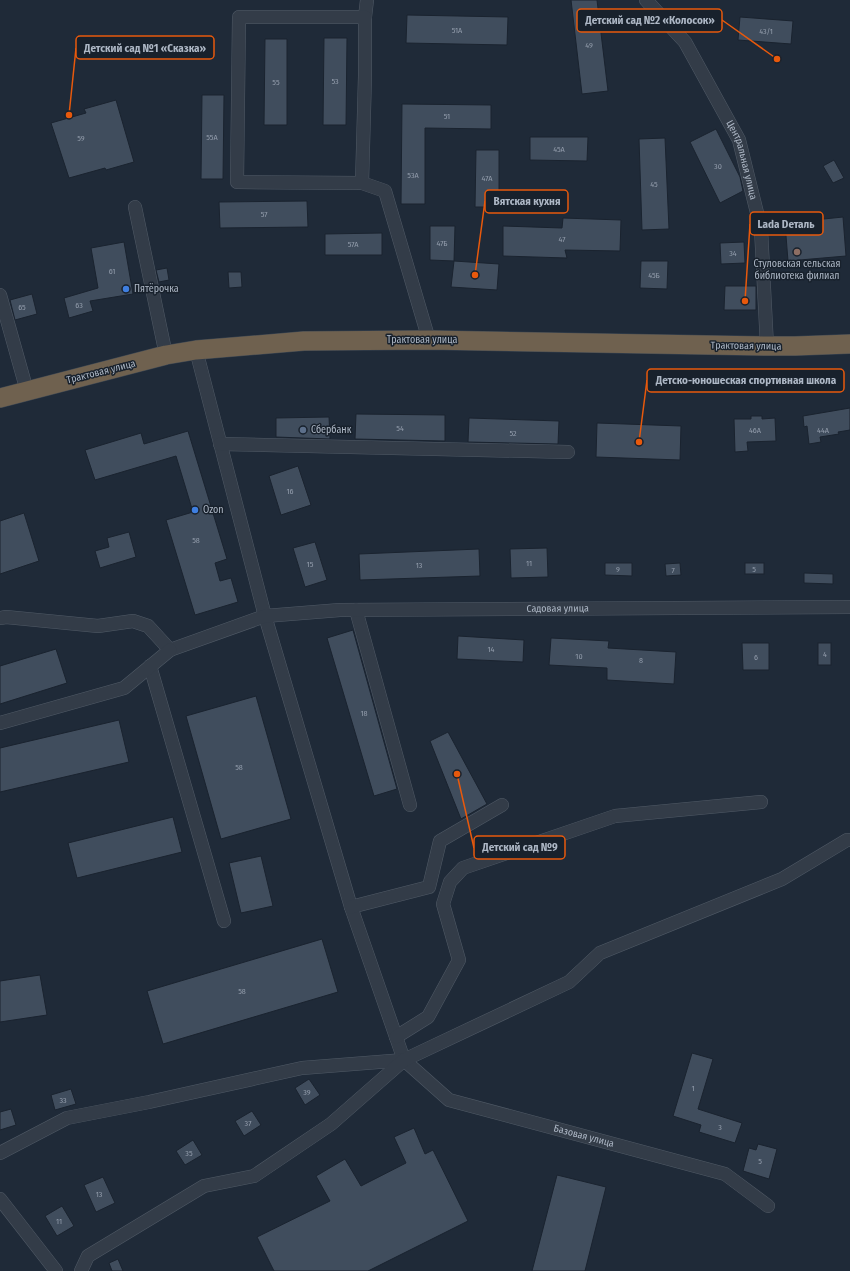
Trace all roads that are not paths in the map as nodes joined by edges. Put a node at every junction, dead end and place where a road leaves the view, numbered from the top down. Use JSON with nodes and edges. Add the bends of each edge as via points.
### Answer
{"nodes":[{"id":1,"x":367,"y":0,"type":"edge"},
{"id":2,"x":646,"y":0,"type":"edge"},
{"id":3,"x":365,"y":17,"type":"junction"},
{"id":4,"x":362,"y":183,"type":"junction"},
{"id":5,"x":135,"y":207,"type":"dead end"},
{"id":6,"x":0,"y":295,"type":"edge"},
{"id":7,"x":429,"y":340,"type":"junction"},
{"id":8,"x":850,"y":344,"type":"edge"},
{"id":9,"x":767,"y":346,"type":"junction"},
{"id":10,"x":196,"y":350,"type":"junction"},
{"id":11,"x":166,"y":355,"type":"junction"},
{"id":12,"x":27,"y":391,"type":"junction"},
{"id":13,"x":0,"y":398,"type":"edge"},
{"id":14,"x":220,"y":444,"type":"junction"},
{"id":15,"x":568,"y":452,"type":"dead end"},
{"id":16,"x":850,"y":607,"type":"edge"},
{"id":17,"x":356,"y":610,"type":"junction"},
{"id":18,"x":265,"y":616,"type":"junction"},
{"id":19,"x":0,"y":618,"type":"edge"},
{"id":20,"x":170,"y":650,"type":"junction"},
{"id":21,"x":150,"y":666,"type":"junction"},
{"id":22,"x":0,"y":723,"type":"edge"},
{"id":23,"x":761,"y":802,"type":"dead end"},
{"id":24,"x":410,"y":805,"type":"dead end"},
{"id":25,"x":502,"y":805,"type":"dead end"},
{"id":26,"x":850,"y":840,"type":"edge"},
{"id":27,"x":351,"y":907,"type":"junction"},
{"id":28,"x":224,"y":921,"type":"dead end"},
{"id":29,"x":396,"y":1036,"type":"junction"},
{"id":30,"x":404,"y":1060,"type":"junction"},
{"id":31,"x":0,"y":1153,"type":"edge"},
{"id":32,"x":0,"y":1198,"type":"edge"},
{"id":33,"x":768,"y":1206,"type":"dead end"},
{"id":34,"x":56,"y":1271,"type":"edge"},
{"id":35,"x":81,"y":1271,"type":"edge"}],
"edges":[{"from":1,"to":3,"type":"street"},
{"from":2,"to":9,"type":"street","name":"Центральная улица","via":[[685,42],[739,140],[761,229]]},
{"from":3,"to":4,"type":"street"},
{"from":3,"to":4,"type":"street","via":[[239,17],[237,182]]},
{"from":4,"to":7,"type":"street","via":[[385,191]]},
{"from":5,"to":11,"type":"street"},
{"from":6,"to":12,"type":"street"},
{"from":7,"to":9,"type":"highway","name":"Трактовая улица"},
{"from":7,"to":10,"type":"highway","name":"Трактовая улица","via":[[304,341]]},
{"from":8,"to":9,"type":"highway","name":"Трактовая улица"},
{"from":10,"to":11,"type":"highway","name":"Трактовая улица"},
{"from":10,"to":14,"type":"street"},
{"from":11,"to":12,"type":"highway","name":"Трактовая улица"},
{"from":12,"to":13,"type":"highway","name":"Трактовая улица"},
{"from":14,"to":15,"type":"street"},
{"from":14,"to":18,"type":"street"},
{"from":16,"to":17,"type":"street","name":"Садовая улица"},
{"from":17,"to":18,"type":"street","name":"Садовая улица"},
{"from":17,"to":24,"type":"street"},
{"from":18,"to":20,"type":"street","name":"Садовая улица"},
{"from":18,"to":27,"type":"street"},
{"from":19,"to":20,"type":"street","via":[[98,626],[133,621],[148,626]]},
{"from":20,"to":21,"type":"street","name":"Садовая улица"},
{"from":21,"to":22,"type":"street","name":"Садовая улица","via":[[124,688]]},
{"from":21,"to":28,"type":"street"},
{"from":23,"to":29,"type":"street","via":[[615,816],[463,868],[450,882],[443,904],[460,960],[428,1016]]},
{"from":25,"to":27,"type":"street","via":[[440,841],[429,887]]},
{"from":26,"to":30,"type":"street","via":[[782,879],[600,953],[569,982]]},
{"from":27,"to":29,"type":"street"},
{"from":29,"to":30,"type":"street"},
{"from":30,"to":31,"type":"street","via":[[302,1068],[67,1118]]},
{"from":30,"to":33,"type":"street","name":"Базовая улица","via":[[449,1100],[725,1174]]},
{"from":30,"to":35,"type":"street","via":[[331,1124],[254,1176],[204,1186],[88,1256]]},
{"from":32,"to":34,"type":"street"}]}
